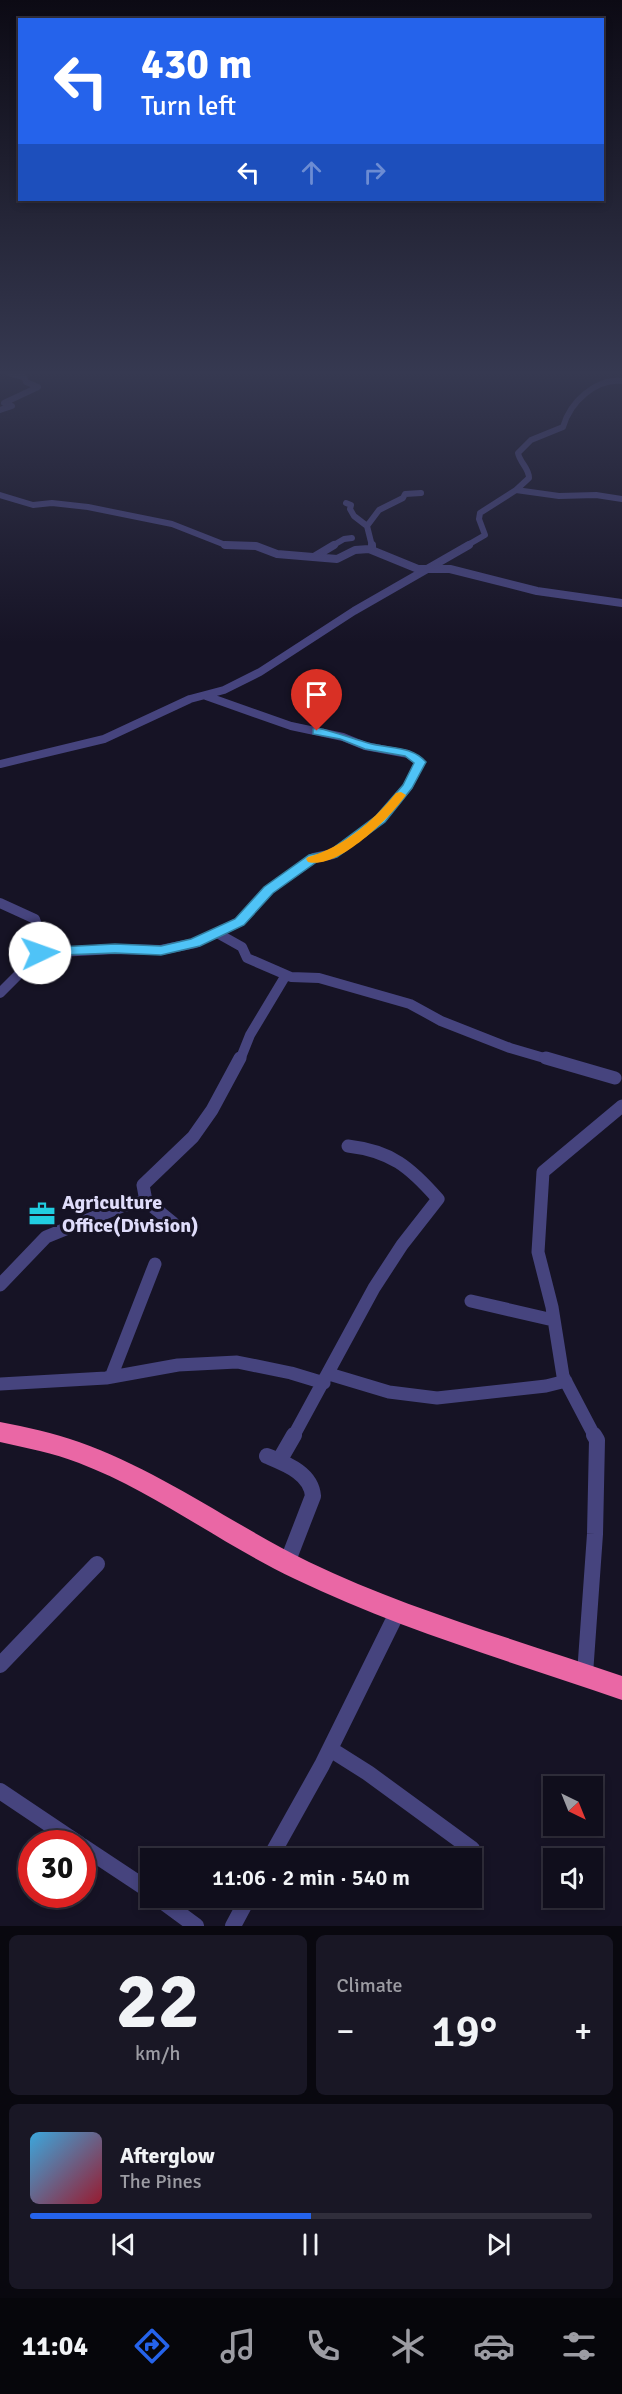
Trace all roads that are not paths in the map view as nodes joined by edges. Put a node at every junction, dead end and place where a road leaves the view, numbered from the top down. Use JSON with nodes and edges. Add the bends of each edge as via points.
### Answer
{"nodes":[{"id":1,"x":523,"y":464,"type":"edge"},
{"id":2,"x":516,"y":490,"type":"junction"},
{"id":3,"x":421,"y":493,"type":"dead end"},
{"id":4,"x":0,"y":495,"type":"edge"},
{"id":5,"x":622,"y":499,"type":"edge"},
{"id":6,"x":346,"y":503,"type":"dead end"},
{"id":7,"x":367,"y":526,"type":"junction"},
{"id":8,"x":352,"y":538,"type":"dead end"},
{"id":9,"x":372,"y":550,"type":"junction"},
{"id":10,"x":314,"y":557,"type":"junction"},
{"id":11,"x":426,"y":568,"type":"junction"},
{"id":12,"x":622,"y":603,"type":"edge"},
{"id":13,"x":205,"y":696,"type":"junction"},
{"id":14,"x":0,"y":764,"type":"edge"},
{"id":15,"x":0,"y":903,"type":"edge"},
{"id":16,"x":217,"y":933,"type":"junction"},
{"id":17,"x":40,"y":953,"type":"junction"},
{"id":18,"x":286,"y":975,"type":"junction"},
{"id":19,"x":0,"y":993,"type":"edge"},
{"id":20,"x":615,"y":1078,"type":"dead end"},
{"id":21,"x":622,"y":1106,"type":"edge"},
{"id":22,"x":348,"y":1146,"type":"dead end"},
{"id":23,"x":146,"y":1201,"type":"junction"},
{"id":24,"x":173,"y":1223,"type":"dead end"},
{"id":25,"x":155,"y":1264,"type":"dead end"},
{"id":26,"x":0,"y":1285,"type":"edge"},
{"id":27,"x":471,"y":1301,"type":"dead end"},
{"id":28,"x":553,"y":1320,"type":"junction"},
{"id":29,"x":111,"y":1377,"type":"junction"},
{"id":30,"x":327,"y":1379,"type":"junction"},
{"id":31,"x":566,"y":1381,"type":"junction"},
{"id":32,"x":0,"y":1384,"type":"edge"},
{"id":33,"x":0,"y":1432,"type":"edge"},
{"id":34,"x":287,"y":1563,"type":"junction"},
{"id":35,"x":97,"y":1564,"type":"dead end"},
{"id":36,"x":398,"y":1611,"type":"junction"},
{"id":37,"x":0,"y":1665,"type":"edge"},
{"id":38,"x":585,"y":1674,"type":"junction"},
{"id":39,"x":622,"y":1688,"type":"edge"},
{"id":40,"x":330,"y":1749,"type":"junction"},
{"id":41,"x":0,"y":1791,"type":"edge"},
{"id":42,"x":58,"y":1830,"type":"edge"},
{"id":43,"x":276,"y":1848,"type":"edge"},
{"id":44,"x":471,"y":1848,"type":"edge"},
{"id":45,"x":96,"y":1855,"type":"edge"},
{"id":46,"x":140,"y":1885,"type":"edge"},
{"id":47,"x":172,"y":1908,"type":"edge"},
{"id":48,"x":243,"y":1908,"type":"edge"},
{"id":49,"x":196,"y":1926,"type":"edge"},
{"id":50,"x":233,"y":1926,"type":"edge"}],
"edges":[{"from":1,"to":2,"type":"street","via":[[530,472],[529,478]]},
{"from":2,"to":5,"type":"street"},
{"from":2,"to":11,"type":"street","via":[[480,513],[485,535]]},
{"from":3,"to":7,"type":"street","via":[[405,494],[388,504]]},
{"from":4,"to":10,"type":"street","via":[[33,505],[88,507],[172,524],[228,546],[256,546],[278,554]]},
{"from":6,"to":7,"type":"street"},
{"from":7,"to":9,"type":"street"},
{"from":8,"to":10,"type":"street"},
{"from":9,"to":10,"type":"street","via":[[361,549],[338,559]]},
{"from":9,"to":11,"type":"street","via":[[418,569]]},
{"from":11,"to":12,"type":"street","via":[[450,569],[567,597]]},
{"from":11,"to":13,"type":"street","via":[[260,672]]},
{"from":13,"to":14,"type":"street","via":[[190,699],[104,740]]},
{"from":13,"to":16,"type":"street","via":[[291,726],[408,754],[420,762],[408,786],[381,819],[333,854],[314,858],[269,890],[239,922]]},
{"from":15,"to":17,"type":"street","via":[[35,919],[42,940]]},
{"from":16,"to":17,"type":"street","via":[[195,943],[161,950]]},
{"from":16,"to":18,"type":"street","via":[[242,947],[247,958]]},
{"from":17,"to":19,"type":"street"},
{"from":18,"to":20,"type":"street","via":[[319,978],[410,1005],[510,1048]]},
{"from":18,"to":23,"type":"street","via":[[212,1110],[193,1137],[143,1185]]},
{"from":21,"to":28,"type":"street","via":[[543,1172],[538,1252]]},
{"from":22,"to":30,"type":"street","via":[[371,1147],[409,1167],[438,1200],[374,1288]]},
{"from":23,"to":24,"type":"street"},
{"from":23,"to":26,"type":"street","via":[[122,1206],[46,1237]]},
{"from":25,"to":29,"type":"street"},
{"from":27,"to":28,"type":"street"},
{"from":28,"to":31,"type":"street"},
{"from":29,"to":30,"type":"street","via":[[178,1365],[237,1362]]},
{"from":29,"to":32,"type":"street"},
{"from":30,"to":31,"type":"street","via":[[417,1396],[451,1397],[551,1387]]},
{"from":30,"to":34,"type":"street","via":[[273,1458],[293,1468],[314,1488]]},
{"from":31,"to":38,"type":"street","via":[[597,1440]]},
{"from":33,"to":34,"type":"highway","via":[[93,1457]]},
{"from":34,"to":36,"type":"highway"},
{"from":35,"to":37,"type":"street"},
{"from":36,"to":38,"type":"highway"},
{"from":36,"to":40,"type":"street"},
{"from":38,"to":39,"type":"highway"},
{"from":40,"to":43,"type":"street"},
{"from":40,"to":44,"type":"street"},
{"from":41,"to":42,"type":"street"},
{"from":45,"to":46,"type":"street"},
{"from":47,"to":49,"type":"street"},
{"from":48,"to":50,"type":"street"}]}
